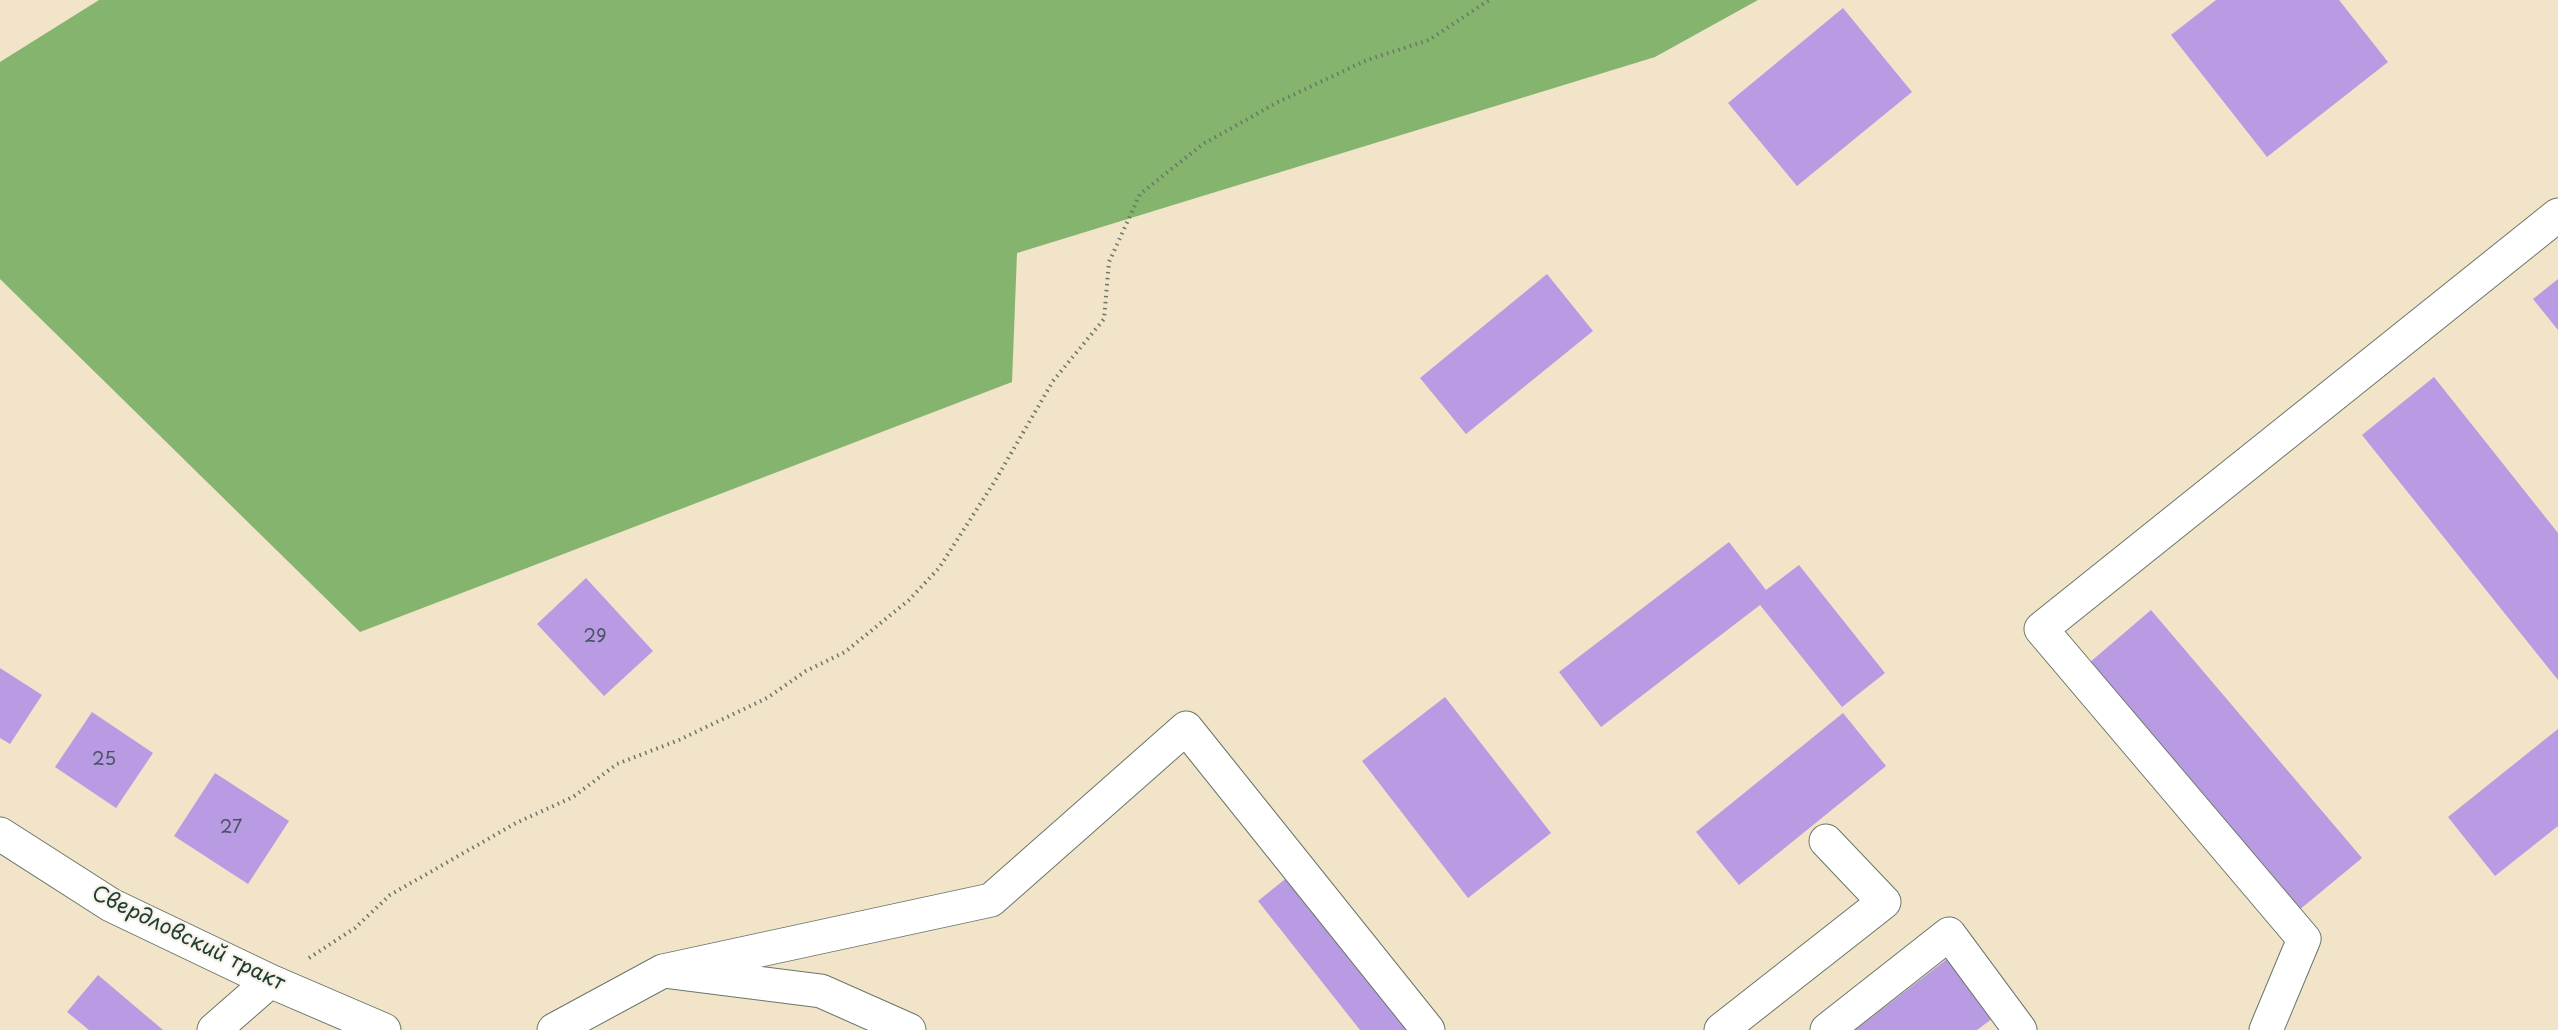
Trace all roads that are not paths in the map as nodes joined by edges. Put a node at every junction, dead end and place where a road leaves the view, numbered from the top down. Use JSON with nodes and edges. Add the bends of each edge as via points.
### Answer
{"nodes":[{"id":1,"x":2558,"y":214,"type":"edge"},
{"id":2,"x":0,"y":834,"type":"edge"},
{"id":3,"x":1826,"y":841,"type":"dead end"},
{"id":4,"x":663,"y":971,"type":"junction"},
{"id":5,"x":270,"y":981,"type":"junction"},
{"id":6,"x":214,"y":1030,"type":"edge"},
{"id":7,"x":384,"y":1030,"type":"edge"},
{"id":8,"x":554,"y":1030,"type":"edge"},
{"id":9,"x":909,"y":1030,"type":"edge"},
{"id":10,"x":1428,"y":1030,"type":"edge"},
{"id":11,"x":1721,"y":1030,"type":"edge"},
{"id":12,"x":1827,"y":1030,"type":"edge"},
{"id":13,"x":2020,"y":1030,"type":"edge"},
{"id":14,"x":2266,"y":1030,"type":"edge"}],
"edges":[{"from":1,"to":14,"type":"street","via":[[2042,629],[2304,939]]},
{"from":2,"to":5,"type":"street","name":"Свердловский тракт","via":[[111,905]]},
{"from":3,"to":11,"type":"street","via":[[1884,902]]},
{"from":4,"to":8,"type":"street"},
{"from":4,"to":9,"type":"street","via":[[821,991]]},
{"from":4,"to":10,"type":"street","via":[[991,900],[1186,728]]},
{"from":5,"to":6,"type":"street"},
{"from":5,"to":7,"type":"street","name":"Свердловский тракт"},
{"from":12,"to":13,"type":"street","via":[[1949,934]]}]}
